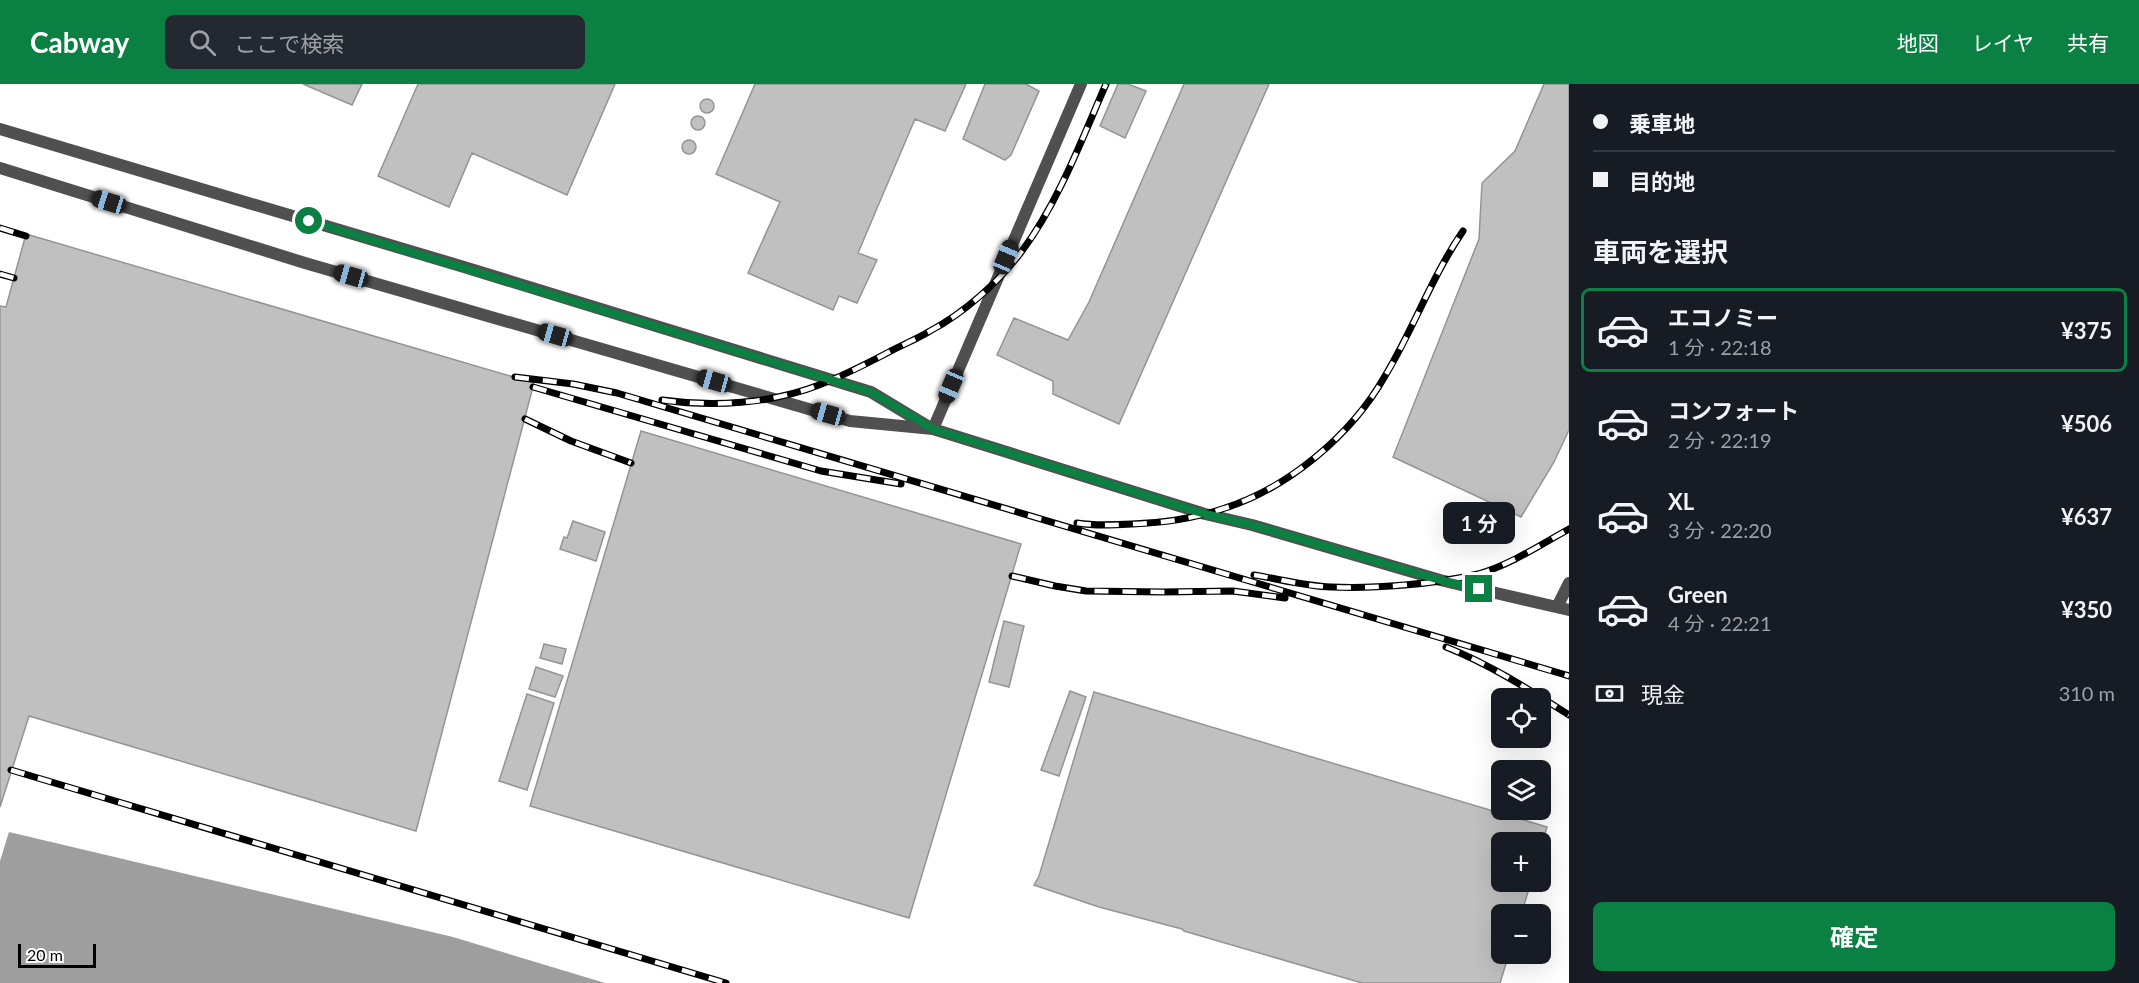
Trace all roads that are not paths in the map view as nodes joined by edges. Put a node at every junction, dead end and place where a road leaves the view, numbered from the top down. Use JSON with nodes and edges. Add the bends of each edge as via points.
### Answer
{"nodes":[{"id":1,"x":1081,"y":84,"type":"edge"},
{"id":2,"x":0,"y":129,"type":"edge"},
{"id":3,"x":0,"y":168,"type":"edge"},
{"id":4,"x":933,"y":429,"type":"junction"},
{"id":5,"x":1569,"y":583,"type":"edge"},
{"id":6,"x":1563,"y":608,"type":"edge"}],
"edges":[{"from":1,"to":4,"type":"lane"},
{"from":2,"to":4,"type":"lane","via":[[871,392]]},
{"from":3,"to":4,"type":"lane","via":[[305,262],[850,421]]},
{"from":4,"to":6,"type":"lane","via":[[1205,514],[1440,580]]},
{"from":5,"to":6,"type":"lane"}]}
